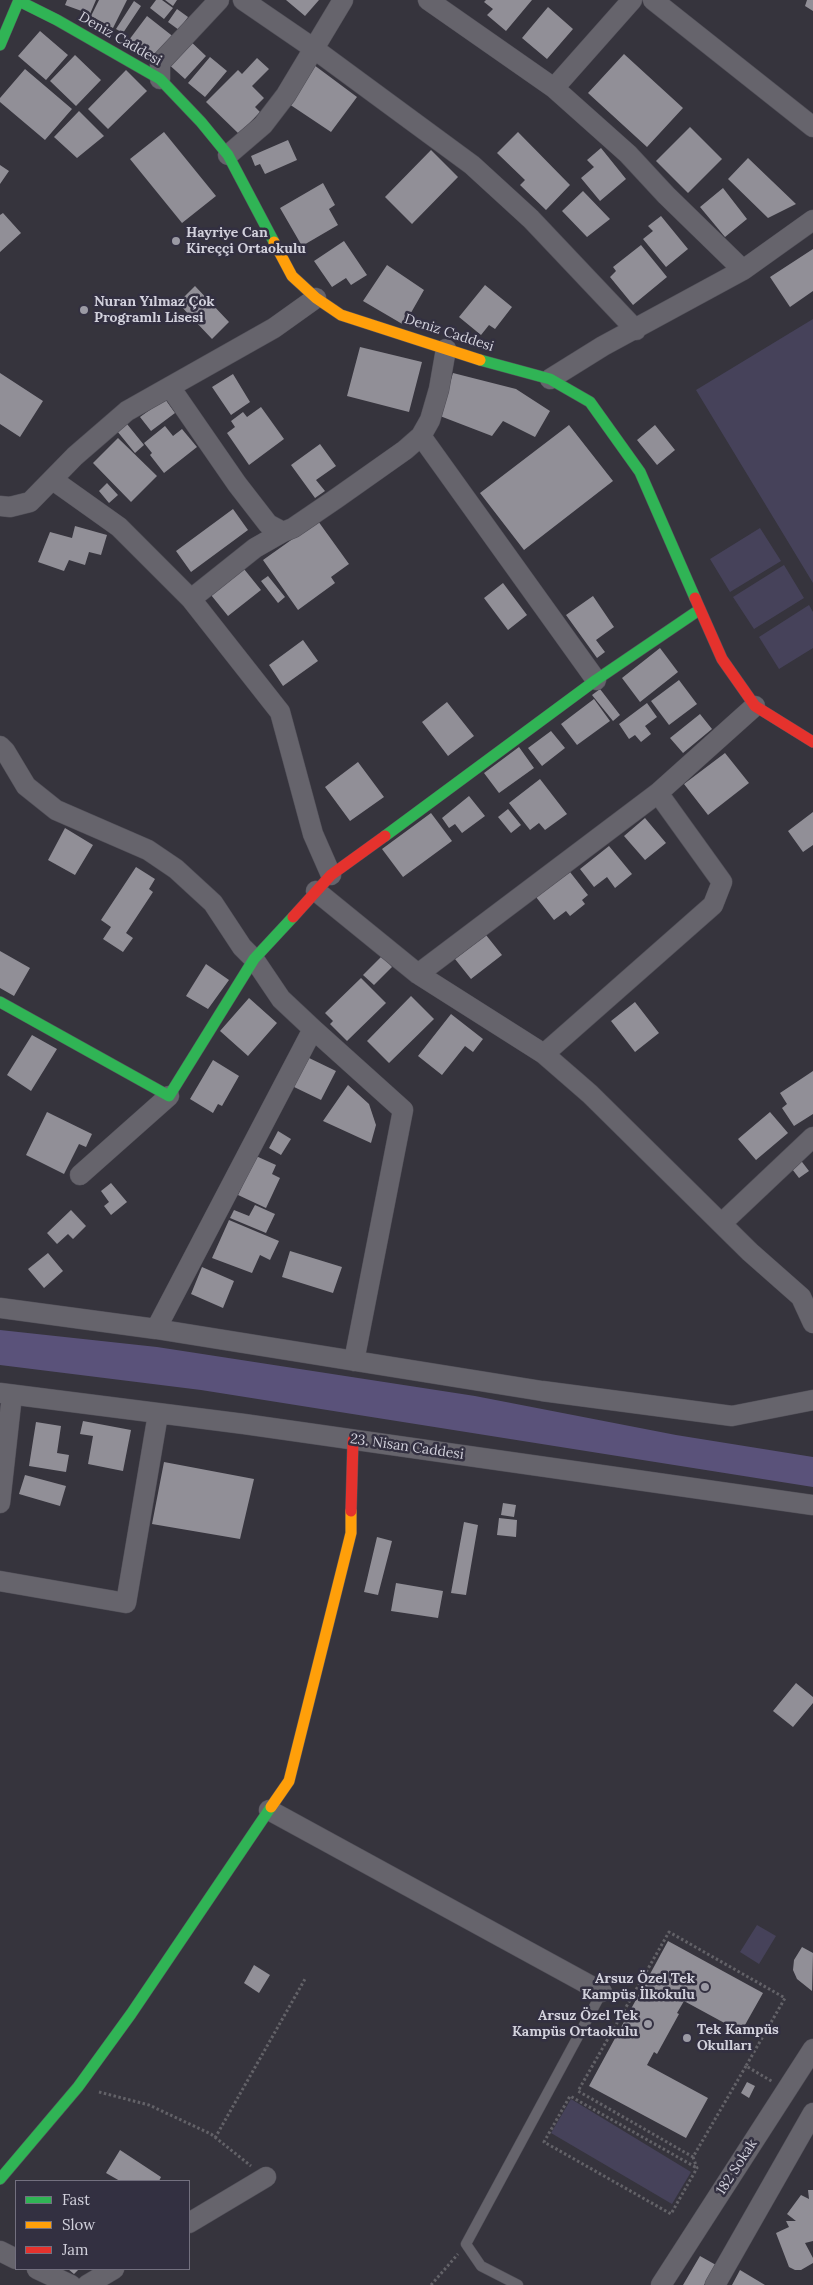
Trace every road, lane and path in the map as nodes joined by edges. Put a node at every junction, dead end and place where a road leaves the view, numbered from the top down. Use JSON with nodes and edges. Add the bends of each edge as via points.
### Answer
{"nodes":[{"id":1,"x":218,"y":0,"type":"edge"},
{"id":2,"x":243,"y":0,"type":"edge"},
{"id":3,"x":343,"y":0,"type":"edge"},
{"id":4,"x":428,"y":0,"type":"edge"},
{"id":5,"x":632,"y":0,"type":"edge"},
{"id":6,"x":653,"y":0,"type":"edge"},
{"id":7,"x":19,"y":1,"type":"edge"},
{"id":8,"x":0,"y":46,"type":"edge"},
{"id":9,"x":314,"y":48,"type":"junction"},
{"id":10,"x":160,"y":79,"type":"junction"},
{"id":11,"x":554,"y":88,"type":"junction"},
{"id":12,"x":813,"y":127,"type":"edge"},
{"id":13,"x":228,"y":156,"type":"junction"},
{"id":14,"x":813,"y":220,"type":"edge"},
{"id":15,"x":744,"y":270,"type":"junction"},
{"id":16,"x":316,"y":298,"type":"junction"},
{"id":17,"x":636,"y":330,"type":"junction"},
{"id":18,"x":446,"y":349,"type":"junction"},
{"id":19,"x":550,"y":378,"type":"junction"},
{"id":20,"x":170,"y":388,"type":"junction"},
{"id":21,"x":421,"y":436,"type":"junction"},
{"id":22,"x":53,"y":480,"type":"junction"},
{"id":23,"x":0,"y":506,"type":"edge"},
{"id":24,"x":283,"y":532,"type":"junction"},
{"id":25,"x":191,"y":599,"type":"junction"},
{"id":26,"x":700,"y":610,"type":"junction"},
{"id":27,"x":596,"y":680,"type":"junction"},
{"id":28,"x":754,"y":706,"type":"junction"},
{"id":29,"x":813,"y":742,"type":"edge"},
{"id":30,"x":0,"y":746,"type":"edge"},
{"id":31,"x":658,"y":793,"type":"junction"},
{"id":32,"x":331,"y":875,"type":"junction"},
{"id":33,"x":316,"y":891,"type":"junction"},
{"id":34,"x":254,"y":960,"type":"junction"},
{"id":35,"x":418,"y":974,"type":"junction"},
{"id":36,"x":0,"y":1002,"type":"edge"},
{"id":37,"x":313,"y":1029,"type":"junction"},
{"id":38,"x":544,"y":1054,"type":"junction"},
{"id":39,"x":169,"y":1096,"type":"junction"},
{"id":40,"x":813,"y":1137,"type":"edge"},
{"id":41,"x":80,"y":1175,"type":"dead end"},
{"id":42,"x":722,"y":1223,"type":"junction"},
{"id":43,"x":807,"y":1294,"type":"edge"},
{"id":44,"x":0,"y":1308,"type":"edge"},
{"id":45,"x":813,"y":1323,"type":"edge"},
{"id":46,"x":156,"y":1329,"type":"junction"},
{"id":47,"x":354,"y":1361,"type":"junction"},
{"id":48,"x":6,"y":1394,"type":"edge"},
{"id":49,"x":813,"y":1400,"type":"edge"},
{"id":50,"x":158,"y":1414,"type":"junction"},
{"id":51,"x":353,"y":1440,"type":"junction"},
{"id":52,"x":0,"y":1503,"type":"edge"},
{"id":53,"x":813,"y":1505,"type":"edge"},
{"id":54,"x":0,"y":1581,"type":"edge"},
{"id":55,"x":269,"y":1810,"type":"junction"},
{"id":56,"x":305,"y":1980,"type":"dead end"},
{"id":57,"x":602,"y":1992,"type":"joint"},
{"id":58,"x":813,"y":2049,"type":"edge"},
{"id":59,"x":746,"y":2066,"type":"junction"},
{"id":60,"x":78,"y":2088,"type":"junction"},
{"id":61,"x":786,"y":2090,"type":"junction"},
{"id":62,"x":813,"y":2113,"type":"edge"},
{"id":63,"x":215,"y":2138,"type":"junction"},
{"id":64,"x":694,"y":2157,"type":"junction"},
{"id":65,"x":698,"y":2168,"type":"junction"},
{"id":66,"x":266,"y":2177,"type":"joint"},
{"id":67,"x":0,"y":2179,"type":"edge"},
{"id":68,"x":190,"y":2222,"type":"edge"},
{"id":69,"x":466,"y":2244,"type":"junction"},
{"id":70,"x":0,"y":2251,"type":"edge"},
{"id":71,"x":15,"y":2258,"type":"edge"},
{"id":72,"x":39,"y":2270,"type":"edge"},
{"id":73,"x":112,"y":2270,"type":"edge"},
{"id":74,"x":71,"y":2285,"type":"edge"},
{"id":75,"x":87,"y":2285,"type":"edge"},
{"id":76,"x":431,"y":2285,"type":"edge"},
{"id":77,"x":518,"y":2285,"type":"edge"},
{"id":78,"x":661,"y":2285,"type":"edge"},
{"id":79,"x":715,"y":2285,"type":"edge"}],
"edges":[{"from":1,"to":10,"type":"street","via":[[160,63]]},
{"from":2,"to":9,"type":"street"},
{"from":3,"to":9,"type":"street"},
{"from":4,"to":11,"type":"street"},
{"from":5,"to":11,"type":"street"},
{"from":6,"to":12,"type":"street"},
{"from":7,"to":8,"type":"street"},
{"from":7,"to":10,"type":"street","name":"Deniz Caddesi"},
{"from":9,"to":13,"type":"street","via":[[286,95],[263,125]]},
{"from":9,"to":17,"type":"street","via":[[472,165],[531,219]]},
{"from":10,"to":13,"type":"street","name":"Deniz Caddesi"},
{"from":11,"to":15,"type":"street","via":[[628,154]]},
{"from":13,"to":16,"type":"street","name":"Deniz Caddesi","via":[[292,276]]},
{"from":14,"to":15,"type":"street"},
{"from":15,"to":17,"type":"street"},
{"from":16,"to":18,"type":"street","name":"Deniz Caddesi","via":[[341,315]]},
{"from":16,"to":20,"type":"street","via":[[274,328]]},
{"from":17,"to":19,"type":"street"},
{"from":18,"to":19,"type":"street","name":"Deniz Caddesi"},
{"from":18,"to":21,"type":"street","via":[[439,389],[430,420]]},
{"from":19,"to":26,"type":"street","name":"Deniz Caddesi","via":[[590,402],[640,472]]},
{"from":20,"to":22,"type":"street","via":[[127,411],[74,456]]},
{"from":20,"to":24,"type":"street","via":[[262,517]]},
{"from":21,"to":24,"type":"street","via":[[338,498]]},
{"from":21,"to":27,"type":"street"},
{"from":22,"to":23,"type":"street","via":[[30,502]]},
{"from":22,"to":25,"type":"street","via":[[119,527]]},
{"from":24,"to":25,"type":"street","via":[[255,548]]},
{"from":25,"to":32,"type":"street","via":[[280,712],[313,834]]},
{"from":26,"to":27,"type":"street"},
{"from":26,"to":28,"type":"street","name":"Deniz Caddesi","via":[[722,659]]},
{"from":27,"to":32,"type":"street"},
{"from":28,"to":29,"type":"street","name":"Deniz Caddesi"},
{"from":28,"to":31,"type":"street"},
{"from":30,"to":34,"type":"street","via":[[26,786],[56,810],[148,850],[176,869],[213,903]]},
{"from":31,"to":35,"type":"street"},
{"from":31,"to":38,"type":"street","via":[[722,882],[713,905]]},
{"from":32,"to":33,"type":"street"},
{"from":33,"to":34,"type":"street"},
{"from":33,"to":35,"type":"street"},
{"from":34,"to":37,"type":"street","via":[[281,999]]},
{"from":34,"to":39,"type":"street"},
{"from":35,"to":38,"type":"street"},
{"from":36,"to":39,"type":"street"},
{"from":37,"to":46,"type":"street"},
{"from":37,"to":47,"type":"street","via":[[403,1110]]},
{"from":38,"to":42,"type":"street","via":[[590,1094]]},
{"from":39,"to":41,"type":"street"},
{"from":40,"to":42,"type":"street"},
{"from":42,"to":43,"type":"street","via":[[750,1252]]},
{"from":43,"to":45,"type":"street"},
{"from":44,"to":46,"type":"street"},
{"from":46,"to":47,"type":"street"},
{"from":47,"to":49,"type":"street","via":[[542,1391],[732,1416]]},
{"from":48,"to":50,"type":"street","name":"23. Nisan Caddesi"},
{"from":48,"to":52,"type":"street"},
{"from":50,"to":51,"type":"street","name":"23. Nisan Caddesi"},
{"from":50,"to":54,"type":"street","via":[[126,1603]]},
{"from":51,"to":53,"type":"street","name":"23. Nisan Caddesi"},
{"from":51,"to":55,"type":"street","via":[[351,1533],[289,1781]]},
{"from":55,"to":57,"type":"street"},
{"from":55,"to":60,"type":"street"},
{"from":56,"to":63,"type":"path"},
{"from":57,"to":69,"type":"lane"},
{"from":58,"to":61,"type":"street","name":"182 Sokak"},
{"from":59,"to":61,"type":"path"},
{"from":59,"to":64,"type":"path"},
{"from":59,"to":64,"type":"path","via":[[785,1998],[669,1932],[578,2091]]},
{"from":60,"to":63,"type":"path","via":[[149,2105]]},
{"from":60,"to":67,"type":"street"},
{"from":61,"to":78,"type":"street","name":"182 Sokak"},
{"from":62,"to":79,"type":"street"},
{"from":63,"to":66,"type":"path"},
{"from":64,"to":65,"type":"path"},
{"from":65,"to":65,"type":"path","via":[[671,2214],[544,2142],[570,2096]]},
{"from":66,"to":68,"type":"street"},
{"from":69,"to":76,"type":"path"},
{"from":69,"to":77,"type":"lane","via":[[481,2266]]},
{"from":70,"to":71,"type":"street"},
{"from":72,"to":74,"type":"street"},
{"from":73,"to":75,"type":"street"}]}
